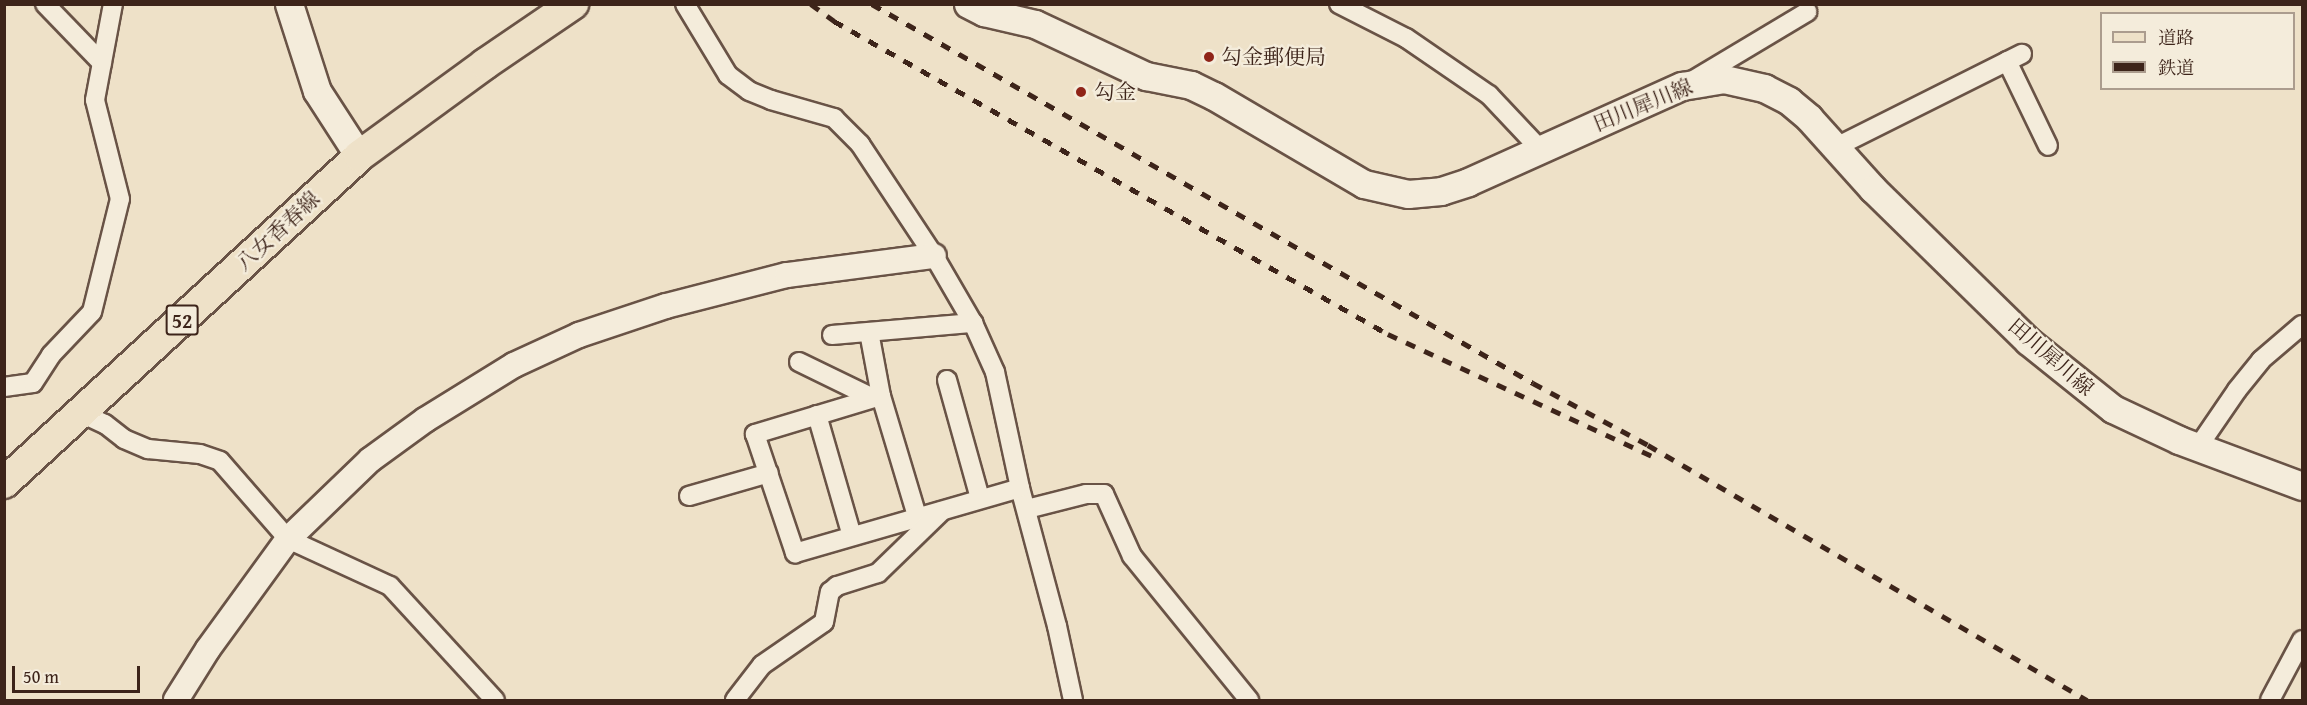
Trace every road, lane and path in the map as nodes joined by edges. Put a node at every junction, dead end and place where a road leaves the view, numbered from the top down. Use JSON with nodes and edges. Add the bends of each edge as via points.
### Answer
{"nodes":[{"id":1,"x":45,"y":4,"type":"edge"},
{"id":2,"x":113,"y":4,"type":"edge"},
{"id":3,"x":289,"y":4,"type":"edge"},
{"id":4,"x":573,"y":4,"type":"edge"},
{"id":5,"x":685,"y":4,"type":"edge"},
{"id":6,"x":968,"y":4,"type":"edge"},
{"id":7,"x":1339,"y":4,"type":"edge"},
{"id":8,"x":1807,"y":12,"type":"dead end"},
{"id":9,"x":102,"y":63,"type":"junction"},
{"id":10,"x":1682,"y":86,"type":"junction"},
{"id":11,"x":2048,"y":146,"type":"dead end"},
{"id":12,"x":1836,"y":147,"type":"junction"},
{"id":13,"x":1539,"y":148,"type":"junction"},
{"id":14,"x":359,"y":156,"type":"junction"},
{"id":15,"x":934,"y":256,"type":"junction"},
{"id":16,"x":973,"y":323,"type":"junction"},
{"id":17,"x":2302,"y":325,"type":"edge"},
{"id":18,"x":869,"y":332,"type":"junction"},
{"id":19,"x":832,"y":335,"type":"dead end"},
{"id":20,"x":799,"y":362,"type":"dead end"},
{"id":21,"x":946,"y":381,"type":"dead end"},
{"id":22,"x":4,"y":387,"type":"edge"},
{"id":23,"x":877,"y":397,"type":"junction"},
{"id":24,"x":81,"y":412,"type":"junction"},
{"id":25,"x":817,"y":415,"type":"junction"},
{"id":26,"x":2198,"y":447,"type":"junction"},
{"id":27,"x":769,"y":473,"type":"junction"},
{"id":28,"x":4,"y":483,"type":"edge"},
{"id":29,"x":2302,"y":486,"type":"edge"},
{"id":30,"x":1020,"y":488,"type":"junction"},
{"id":31,"x":689,"y":496,"type":"dead end"},
{"id":32,"x":980,"y":498,"type":"junction"},
{"id":33,"x":946,"y":508,"type":"junction"},
{"id":34,"x":1027,"y":509,"type":"junction"},
{"id":35,"x":917,"y":516,"type":"junction"},
{"id":36,"x":852,"y":536,"type":"junction"},
{"id":37,"x":288,"y":540,"type":"junction"},
{"id":38,"x":2302,"y":639,"type":"edge"},
{"id":39,"x":176,"y":700,"type":"edge"},
{"id":40,"x":495,"y":700,"type":"edge"},
{"id":41,"x":735,"y":700,"type":"edge"},
{"id":42,"x":1072,"y":700,"type":"edge"},
{"id":43,"x":1249,"y":700,"type":"edge"},
{"id":44,"x":2270,"y":700,"type":"edge"}],
"edges":[{"from":1,"to":9,"type":"street"},
{"from":2,"to":9,"type":"street"},
{"from":3,"to":14,"type":"main road","via":[[317,91]]},
{"from":4,"to":14,"type":"main road","name":"八女香春線","number":"52"},
{"from":5,"to":15,"type":"street","via":[[729,75],[742,86],[771,100],[834,118],[860,144]]},
{"from":6,"to":13,"type":"main road","name":"田川犀川線","via":[[984,12],[1035,24],[1146,76],[1191,85],[1364,184],[1384,190],[1424,194],[1441,191]]},
{"from":7,"to":13,"type":"street","via":[[1406,38],[1489,95]]},
{"from":8,"to":10,"type":"street"},
{"from":9,"to":22,"type":"street","via":[[95,100],[120,199],[92,312],[51,355],[33,383]]},
{"from":10,"to":12,"type":"main road","name":"田川犀川線","via":[[1724,79],[1764,88],[1790,101]]},
{"from":10,"to":13,"type":"main road","name":"田川犀川線"},
{"from":11,"to":12,"type":"street","via":[[2014,57]]},
{"from":12,"to":26,"type":"main road","name":"田川犀川線","via":[[1873,189],[2064,372],[2113,409]]},
{"from":14,"to":24,"type":"main road","name":"八女香春線","number":"52"},
{"from":15,"to":16,"type":"street"},
{"from":15,"to":37,"type":"street","via":[[787,275],[666,306],[579,335],[514,365],[425,420],[370,460]]},
{"from":16,"to":18,"type":"street"},
{"from":16,"to":30,"type":"street","via":[[995,372]]},
{"from":17,"to":26,"type":"street","via":[[2261,360]]},
{"from":18,"to":19,"type":"street"},
{"from":18,"to":23,"type":"street"},
{"from":20,"to":23,"type":"street"},
{"from":21,"to":32,"type":"street"},
{"from":23,"to":25,"type":"street"},
{"from":23,"to":35,"type":"street"},
{"from":24,"to":28,"type":"main road","name":"八女香春線","number":"52"},
{"from":24,"to":37,"type":"street","via":[[148,449],[200,454],[220,461]]},
{"from":25,"to":27,"type":"street","via":[[755,434]]},
{"from":25,"to":36,"type":"street"},
{"from":26,"to":29,"type":"main road","name":"田川犀川線"},
{"from":27,"to":31,"type":"street"},
{"from":27,"to":36,"type":"street","via":[[795,553]]},
{"from":30,"to":32,"type":"street"},
{"from":30,"to":34,"type":"street"},
{"from":32,"to":33,"type":"street"},
{"from":33,"to":35,"type":"street"},
{"from":33,"to":41,"type":"street","via":[[878,573],[837,586],[830,592],[824,622],[762,665]]},
{"from":34,"to":42,"type":"street"},
{"from":34,"to":43,"type":"street","via":[[1086,494],[1104,494],[1132,556]]},
{"from":35,"to":36,"type":"street"},
{"from":37,"to":39,"type":"street","via":[[208,649]]},
{"from":37,"to":40,"type":"street","via":[[390,585]]},
{"from":38,"to":44,"type":"street"}]}
